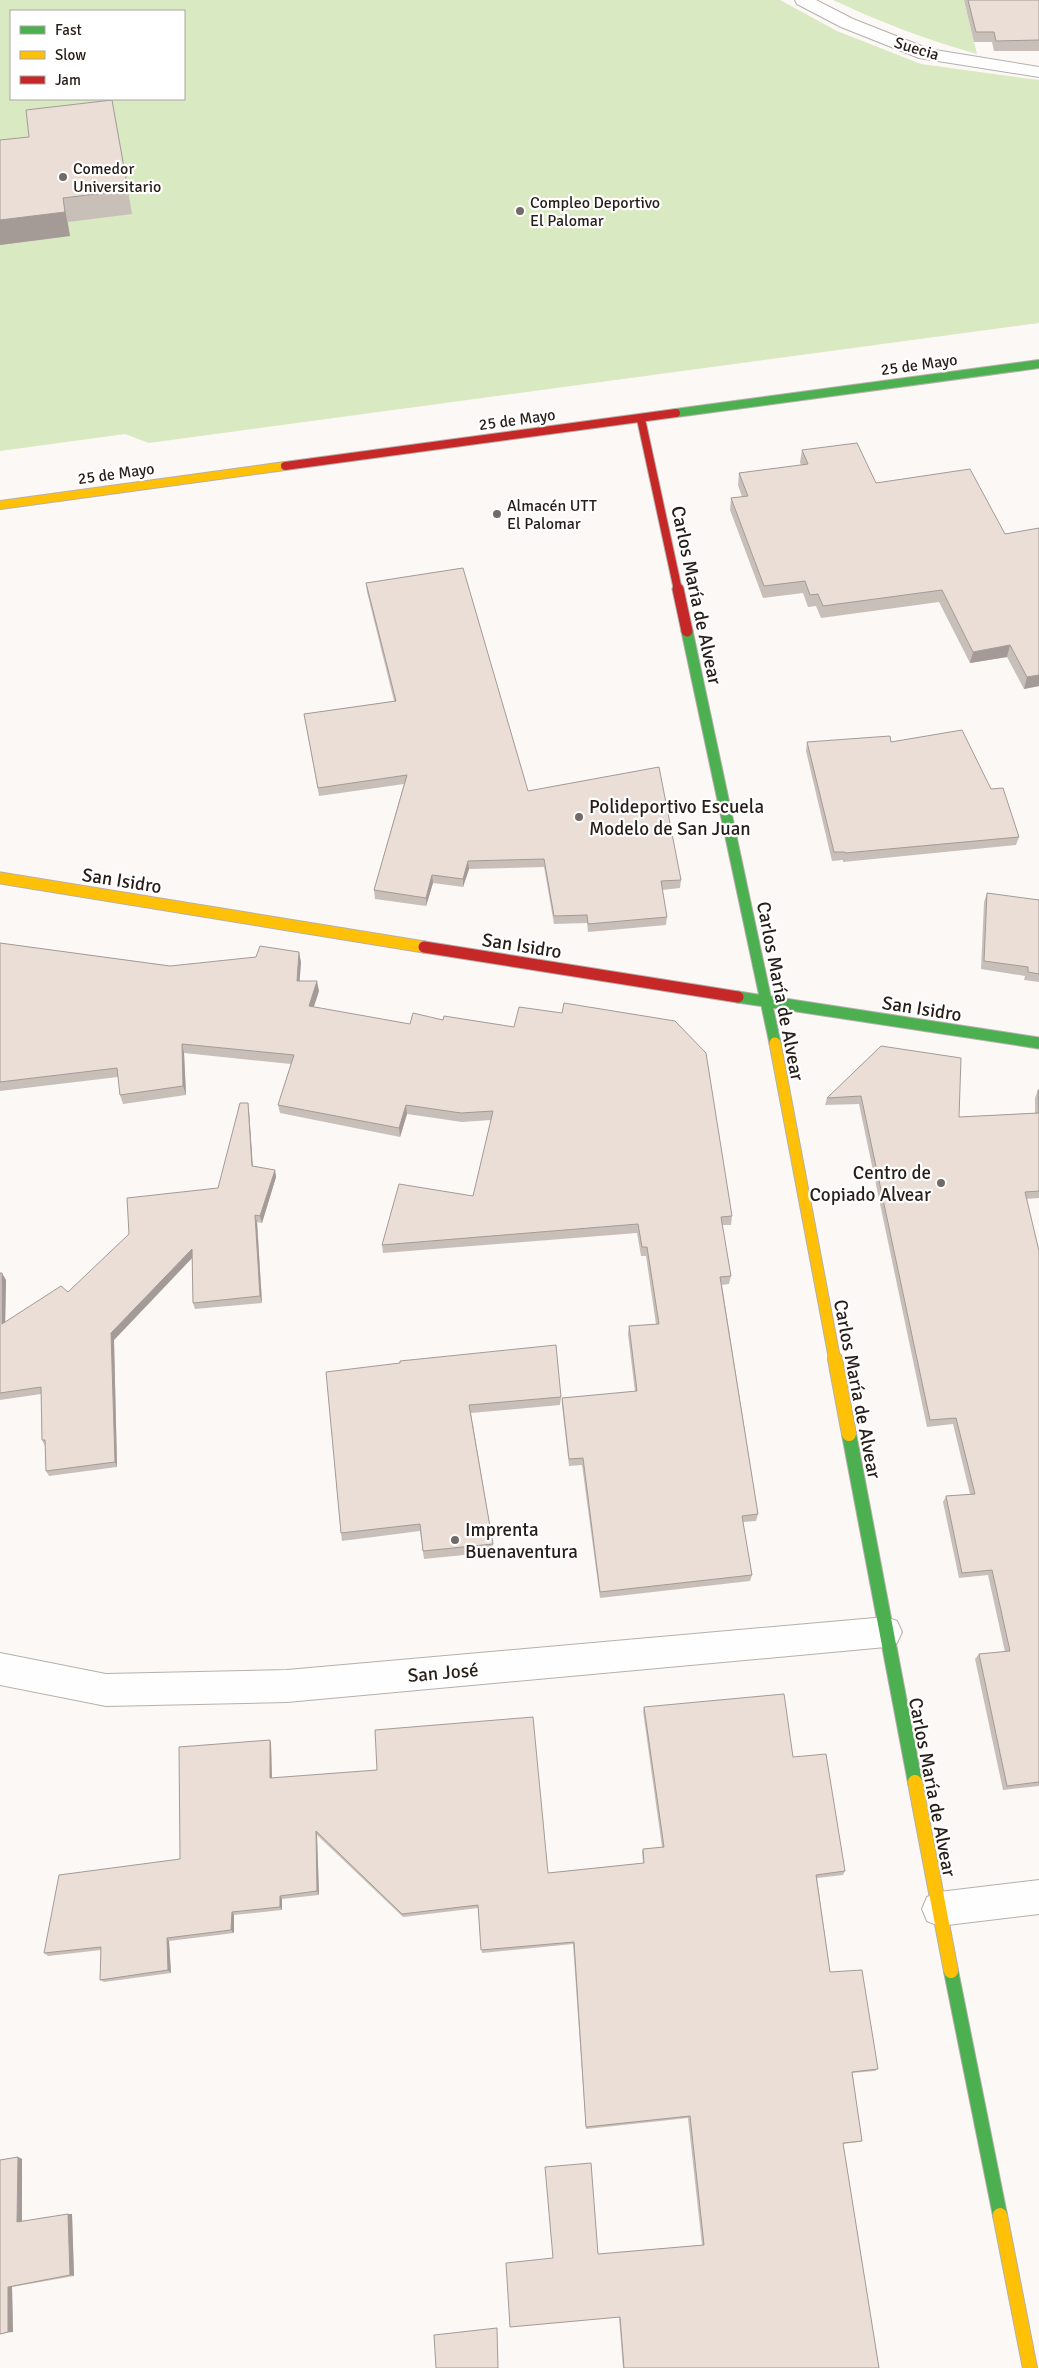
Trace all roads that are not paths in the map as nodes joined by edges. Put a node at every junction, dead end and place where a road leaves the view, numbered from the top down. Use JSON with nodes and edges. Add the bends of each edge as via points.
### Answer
{"nodes":[{"id":1,"x":804,"y":0,"type":"edge"},
{"id":2,"x":1039,"y":72,"type":"edge"},
{"id":3,"x":1039,"y":364,"type":"edge"},
{"id":4,"x":641,"y":418,"type":"junction"},
{"id":5,"x":0,"y":505,"type":"edge"},
{"id":6,"x":0,"y":878,"type":"edge"},
{"id":7,"x":767,"y":1002,"type":"junction"},
{"id":8,"x":1039,"y":1043,"type":"edge"},
{"id":9,"x":886,"y":1632,"type":"junction"},
{"id":10,"x":0,"y":1669,"type":"edge"},
{"id":11,"x":1039,"y":1897,"type":"edge"},
{"id":12,"x":939,"y":1909,"type":"junction"},
{"id":13,"x":1030,"y":2368,"type":"edge"}],
"edges":[{"from":1,"to":2,"type":"street","name":"Suecia","via":[[847,23],[926,54]]},
{"from":3,"to":4,"type":"street","name":"25 de Mayo"},
{"from":4,"to":5,"type":"street","name":"25 de Mayo"},
{"from":4,"to":7,"type":"street","name":"Carlos María de Alvear"},
{"from":6,"to":7,"type":"street","name":"San Isidro"},
{"from":7,"to":8,"type":"street","name":"San Isidro"},
{"from":7,"to":9,"type":"street","name":"Carlos María de Alvear"},
{"from":9,"to":10,"type":"street","name":"San José","via":[[287,1686],[106,1690]]},
{"from":9,"to":12,"type":"street","name":"Carlos María de Alvear"},
{"from":11,"to":12,"type":"street"},
{"from":12,"to":13,"type":"street","name":"Carlos María de Alvear"}]}
